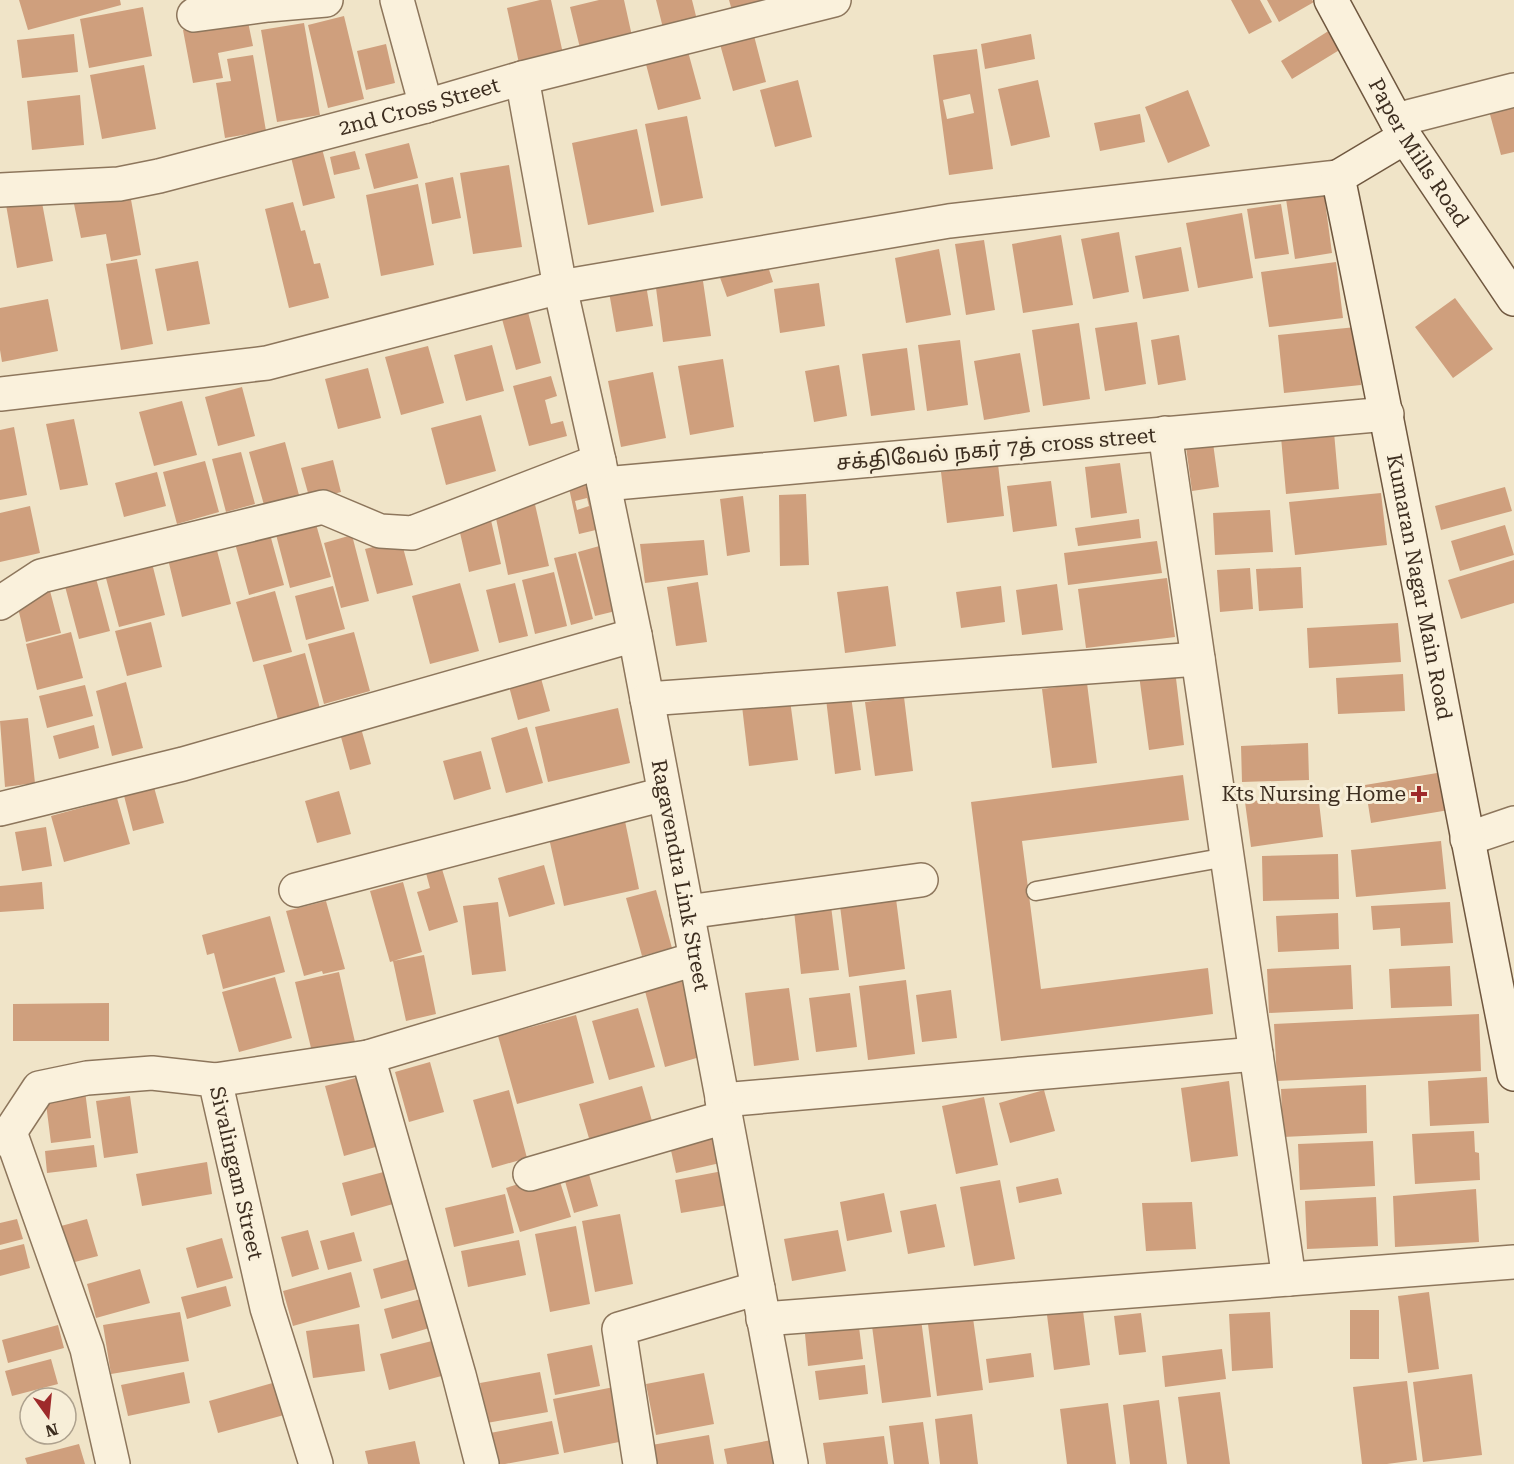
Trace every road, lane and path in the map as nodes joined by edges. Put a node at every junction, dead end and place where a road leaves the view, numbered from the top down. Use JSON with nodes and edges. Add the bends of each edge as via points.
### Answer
{"nodes":[{"id":1,"x":326,"y":0,"type":"edge"},
{"id":2,"x":397,"y":0,"type":"edge"},
{"id":3,"x":834,"y":0,"type":"edge"},
{"id":4,"x":1331,"y":0,"type":"edge"},
{"id":5,"x":194,"y":15,"type":"dead end"},
{"id":6,"x":522,"y":78,"type":"junction"},
{"id":7,"x":1514,"y":90,"type":"edge"},
{"id":8,"x":426,"y":106,"type":"junction"},
{"id":9,"x":1401,"y":128,"type":"junction"},
{"id":10,"x":1338,"y":177,"type":"junction"},
{"id":11,"x":0,"y":190,"type":"edge"},
{"id":12,"x":560,"y":287,"type":"junction"},
{"id":13,"x":1514,"y":299,"type":"edge"},
{"id":14,"x":0,"y":394,"type":"edge"},
{"id":15,"x":1387,"y":414,"type":"junction"},
{"id":16,"x":1165,"y":433,"type":"junction"},
{"id":17,"x":602,"y":473,"type":"junction"},
{"id":18,"x":0,"y":603,"type":"edge"},
{"id":19,"x":635,"y":635,"type":"junction"},
{"id":20,"x":1198,"y":659,"type":"junction"},
{"id":21,"x":646,"y":699,"type":"junction"},
{"id":22,"x":664,"y":794,"type":"junction"},
{"id":23,"x":0,"y":809,"type":"edge"},
{"id":24,"x":1514,"y":823,"type":"edge"},
{"id":25,"x":1467,"y":839,"type":"junction"},
{"id":26,"x":1227,"y":857,"type":"junction"},
{"id":27,"x":921,"y":880,"type":"dead end"},
{"id":28,"x":296,"y":890,"type":"dead end"},
{"id":29,"x":1036,"y":891,"type":"dead end"},
{"id":30,"x":687,"y":912,"type":"junction"},
{"id":31,"x":695,"y":959,"type":"junction"},
{"id":32,"x":1256,"y":1054,"type":"junction"},
{"id":33,"x":368,"y":1057,"type":"junction"},
{"id":34,"x":1514,"y":1074,"type":"edge"},
{"id":35,"x":215,"y":1080,"type":"junction"},
{"id":36,"x":724,"y":1108,"type":"junction"},
{"id":37,"x":5,"y":1136,"type":"edge"},
{"id":38,"x":530,"y":1174,"type":"dead end"},
{"id":39,"x":1514,"y":1262,"type":"edge"},
{"id":40,"x":1289,"y":1279,"type":"junction"},
{"id":41,"x":760,"y":1304,"type":"junction"},
{"id":42,"x":113,"y":1464,"type":"edge"},
{"id":43,"x":316,"y":1464,"type":"edge"},
{"id":44,"x":482,"y":1464,"type":"edge"},
{"id":45,"x":640,"y":1464,"type":"edge"},
{"id":46,"x":791,"y":1464,"type":"edge"}],
"edges":[{"from":1,"to":5,"type":"street"},
{"from":2,"to":8,"type":"street"},
{"from":3,"to":6,"type":"street","name":"2nd Cross Street"},
{"from":4,"to":9,"type":"street","name":"Paper Mills Road"},
{"from":6,"to":8,"type":"street","name":"2nd Cross Street"},
{"from":6,"to":12,"type":"street","name":"Ragavendra Link Street"},
{"from":7,"to":9,"type":"street"},
{"from":8,"to":11,"type":"street","name":"2nd Cross Street","via":[[119,184]]},
{"from":9,"to":10,"type":"street"},
{"from":9,"to":13,"type":"street","name":"Paper Mills Road"},
{"from":10,"to":12,"type":"street","via":[[949,221]]},
{"from":10,"to":15,"type":"street","name":"Kumaran Nagar Main Road"},
{"from":12,"to":14,"type":"street","via":[[267,363]]},
{"from":12,"to":17,"type":"street","name":"Ragavendra Link Street"},
{"from":15,"to":16,"type":"street","name":"சக்திவேல் நகர் 7த் cross street"},
{"from":15,"to":25,"type":"street","name":"Kumaran Nagar Main Road"},
{"from":16,"to":17,"type":"street","name":"சக்திவேல் நகர் 7த் cross street"},
{"from":16,"to":20,"type":"street"},
{"from":17,"to":18,"type":"street","name":"சக்திவேல் நகர் 7த் cross street","via":[[412,533],[380,531],[323,507],[41,576]]},
{"from":17,"to":19,"type":"street","name":"Ragavendra Link Street"},
{"from":19,"to":21,"type":"street","name":"Ragavendra Link Street"},
{"from":19,"to":23,"type":"street","via":[[183,764]]},
{"from":20,"to":21,"type":"street"},
{"from":20,"to":26,"type":"street"},
{"from":21,"to":22,"type":"street","name":"Ragavendra Link Street"},
{"from":22,"to":28,"type":"street"},
{"from":22,"to":30,"type":"street","name":"Ragavendra Link Street"},
{"from":24,"to":25,"type":"street"},
{"from":25,"to":34,"type":"street","name":"Kumaran Nagar Main Road"},
{"from":26,"to":29,"type":"lane"},
{"from":26,"to":32,"type":"street"},
{"from":27,"to":30,"type":"street"},
{"from":30,"to":31,"type":"street","name":"Ragavendra Link Street"},
{"from":31,"to":33,"type":"street"},
{"from":31,"to":36,"type":"street","name":"Ragavendra Link Street"},
{"from":32,"to":36,"type":"street"},
{"from":32,"to":40,"type":"street"},
{"from":33,"to":35,"type":"street"},
{"from":33,"to":44,"type":"street"},
{"from":35,"to":37,"type":"street","name":"Sivalingam Street","via":[[152,1073],[87,1078],[39,1088]]},
{"from":35,"to":43,"type":"street","name":"Sivalingam Street","via":[[267,1308]]},
{"from":36,"to":38,"type":"street"},
{"from":36,"to":41,"type":"street","name":"Ragavendra Link Street"},
{"from":37,"to":42,"type":"street","via":[[87,1349]]},
{"from":39,"to":40,"type":"street"},
{"from":40,"to":41,"type":"street"},
{"from":41,"to":45,"type":"street","via":[[619,1329]]},
{"from":41,"to":46,"type":"street","name":"Ragavendra Link Street"}]}
